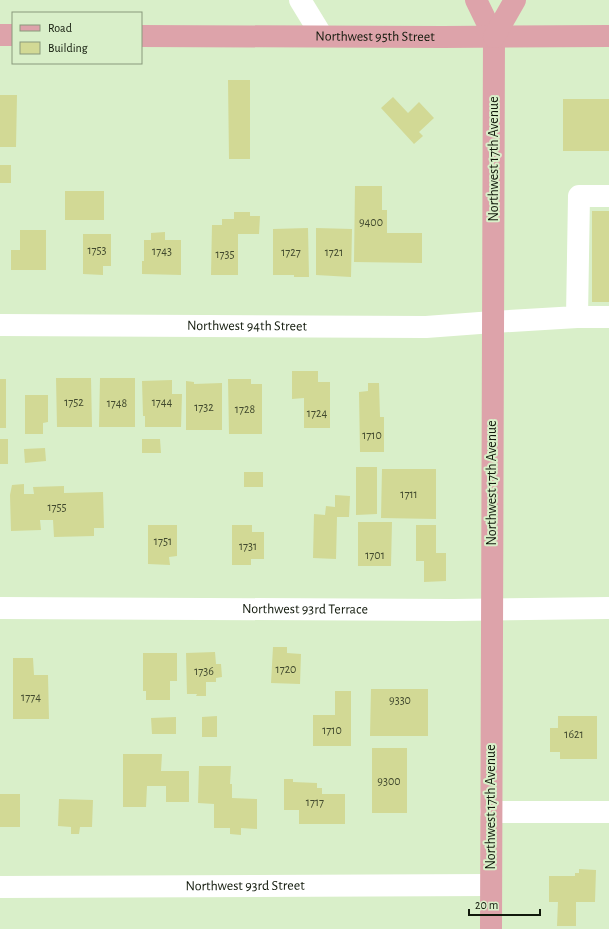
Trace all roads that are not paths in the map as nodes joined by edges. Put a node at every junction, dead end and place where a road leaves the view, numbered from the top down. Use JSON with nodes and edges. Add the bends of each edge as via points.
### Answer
{"nodes":[{"id":1,"x":300,"y":0,"type":"edge"},
{"id":2,"x":476,"y":0,"type":"edge"},
{"id":3,"x":515,"y":0,"type":"edge"},
{"id":4,"x":0,"y":35,"type":"edge"},
{"id":5,"x":12,"y":35,"type":"edge"},
{"id":6,"x":142,"y":36,"type":"edge"},
{"id":7,"x":322,"y":36,"type":"junction"},
{"id":8,"x":609,"y":36,"type":"edge"},
{"id":9,"x":494,"y":37,"type":"junction"},
{"id":10,"x":609,"y":196,"type":"edge"},
{"id":11,"x":577,"y":317,"type":"junction"},
{"id":12,"x":609,"y":317,"type":"edge"},
{"id":13,"x":493,"y":322,"type":"junction"},
{"id":14,"x":0,"y":325,"type":"edge"},
{"id":15,"x":0,"y":608,"type":"edge"},
{"id":16,"x":609,"y":608,"type":"edge"},
{"id":17,"x":492,"y":609,"type":"junction"},
{"id":18,"x":491,"y":812,"type":"junction"},
{"id":19,"x":609,"y":812,"type":"edge"},
{"id":20,"x":491,"y":884,"type":"junction"},
{"id":21,"x":0,"y":887,"type":"edge"},
{"id":22,"x":490,"y":929,"type":"edge"}],
"edges":[{"from":1,"to":7,"type":"street"},
{"from":2,"to":9,"type":"main road","name":"Northwest 17th Avenue"},
{"from":3,"to":9,"type":"main road","name":"Northwest 17th Avenue"},
{"from":4,"to":5,"type":"main road"},
{"from":6,"to":7,"type":"main road","name":"Northwest 95th Street"},
{"from":7,"to":9,"type":"main road","name":"Northwest 95th Street"},
{"from":8,"to":9,"type":"main road","name":"Northwest 95th Street"},
{"from":9,"to":13,"type":"main road","name":"Northwest 17th Avenue"},
{"from":10,"to":11,"type":"street","via":[[579,196]]},
{"from":11,"to":12,"type":"street","name":"Northwest 94th Street"},
{"from":11,"to":13,"type":"street","name":"Northwest 94th Street"},
{"from":13,"to":14,"type":"street","name":"Northwest 94th Street","via":[[426,327]]},
{"from":13,"to":17,"type":"main road","name":"Northwest 17th Avenue"},
{"from":15,"to":17,"type":"street","name":"Northwest 93rd Terrace"},
{"from":16,"to":17,"type":"street","name":"Northwest 93rd Terrace"},
{"from":17,"to":18,"type":"main road","name":"Northwest 17th Avenue"},
{"from":18,"to":19,"type":"street"},
{"from":18,"to":20,"type":"main road","name":"Northwest 17th Avenue"},
{"from":20,"to":21,"type":"street","name":"Northwest 93rd Street"},
{"from":20,"to":22,"type":"main road","name":"Northwest 17th Avenue"}]}
